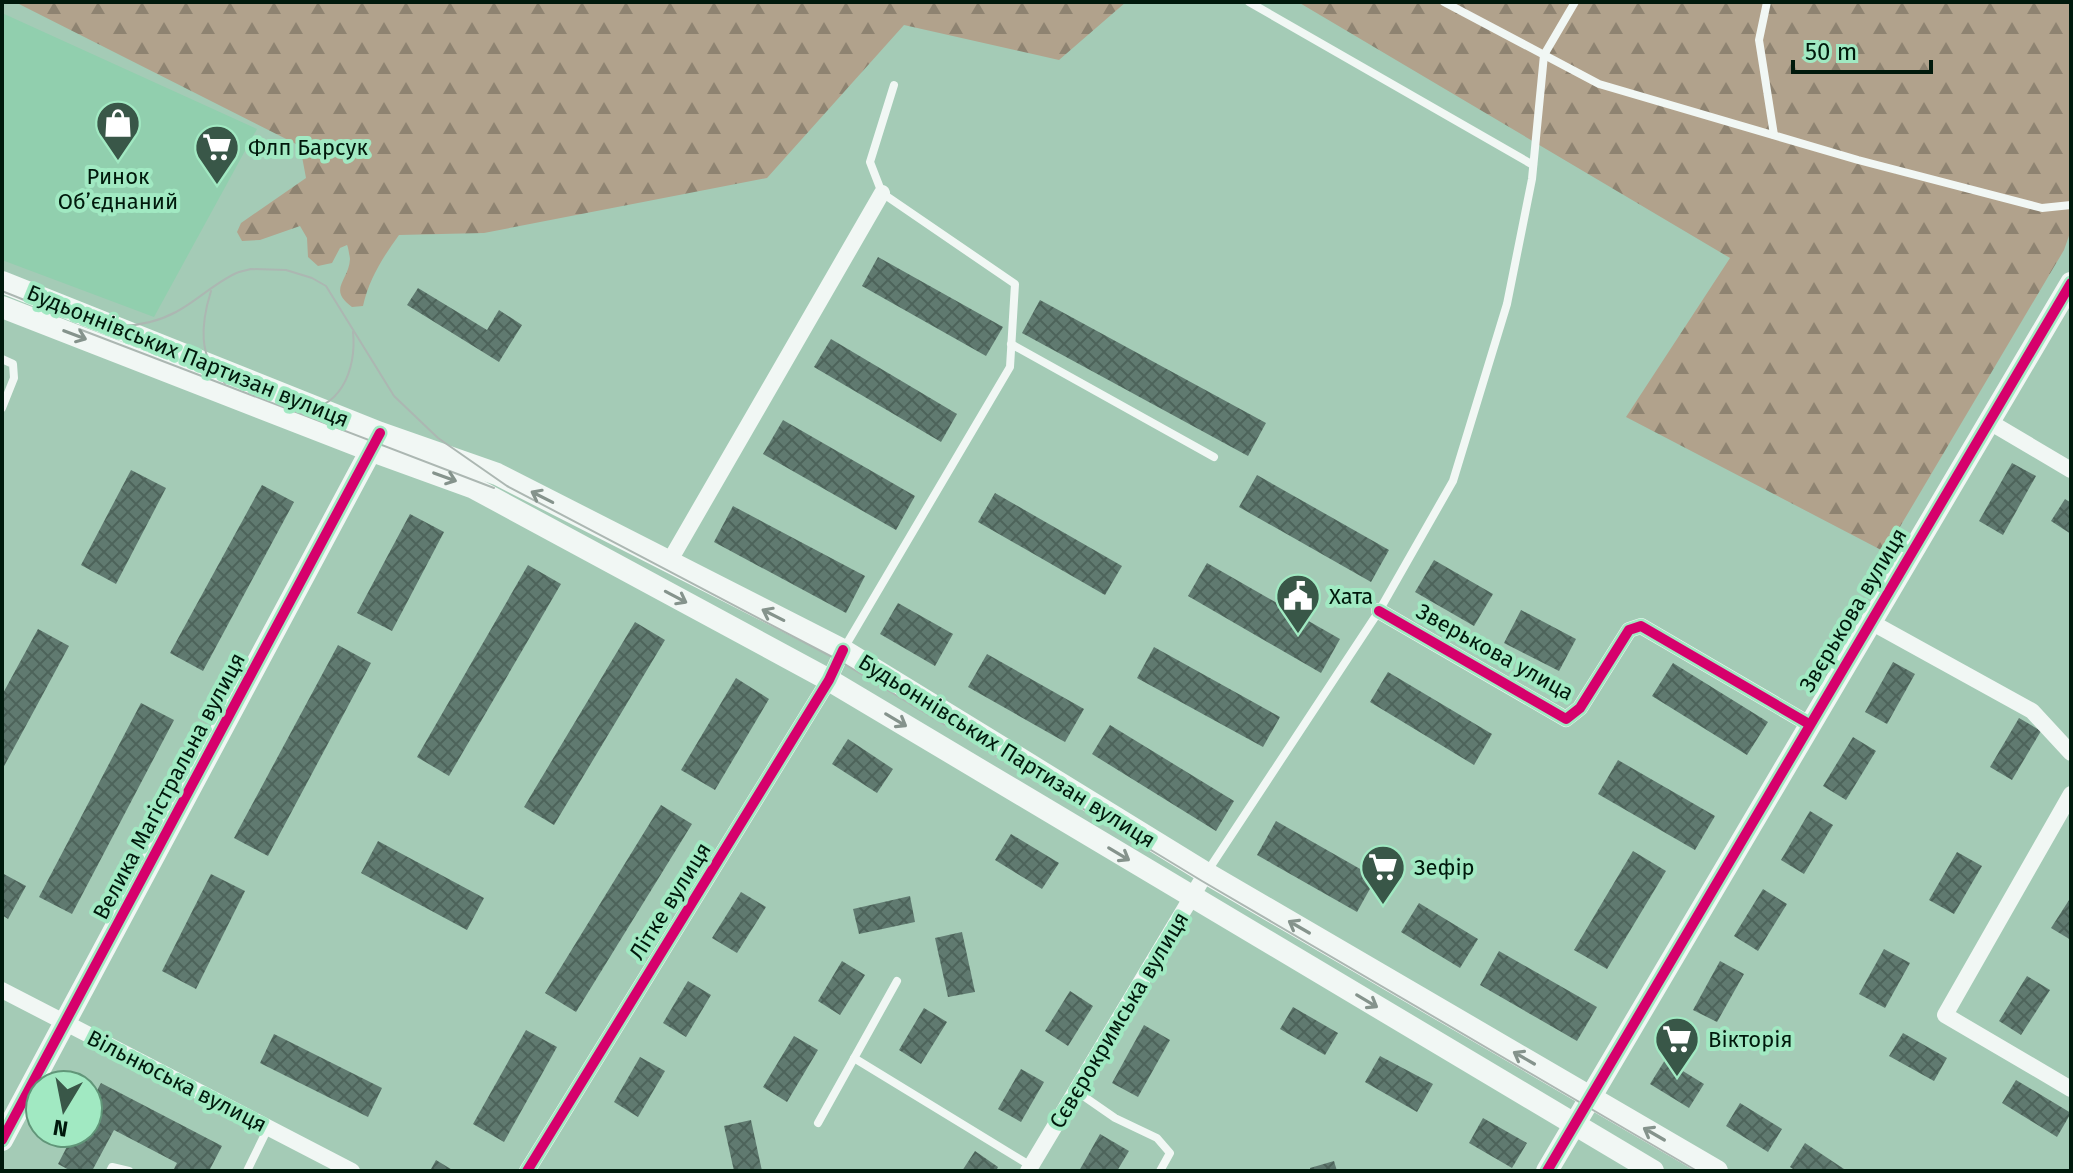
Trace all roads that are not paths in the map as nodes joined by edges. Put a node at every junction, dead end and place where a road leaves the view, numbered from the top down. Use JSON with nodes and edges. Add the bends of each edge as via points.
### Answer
{"nodes":[{"id":1,"x":1249,"y":2,"type":"edge"},
{"id":2,"x":1444,"y":2,"type":"edge"},
{"id":3,"x":1575,"y":2,"type":"edge"},
{"id":4,"x":1767,"y":2,"type":"edge"},
{"id":5,"x":1544,"y":55,"type":"junction"},
{"id":6,"x":894,"y":85,"type":"dead end"},
{"id":7,"x":1774,"y":135,"type":"junction"},
{"id":8,"x":1533,"y":165,"type":"junction"},
{"id":9,"x":882,"y":193,"type":"junction"},
{"id":10,"x":2071,"y":205,"type":"edge"},
{"id":11,"x":2,"y":282,"type":"edge"},
{"id":12,"x":2071,"y":283,"type":"edge"},
{"id":13,"x":2,"y":307,"type":"edge"},
{"id":14,"x":1011,"y":344,"type":"junction"},
{"id":15,"x":2,"y":359,"type":"edge"},
{"id":16,"x":2,"y":408,"type":"edge"},
{"id":17,"x":1988,"y":421,"type":"junction"},
{"id":18,"x":376,"y":442,"type":"junction"},
{"id":19,"x":1214,"y":457,"type":"dead end"},
{"id":20,"x":2071,"y":470,"type":"edge"},
{"id":21,"x":669,"y":562,"type":"junction"},
{"id":22,"x":1379,"y":611,"type":"junction"},
{"id":23,"x":1869,"y":621,"type":"junction"},
{"id":24,"x":843,"y":650,"type":"junction"},
{"id":25,"x":829,"y":680,"type":"junction"},
{"id":26,"x":1809,"y":724,"type":"junction"},
{"id":27,"x":2071,"y":753,"type":"edge"},
{"id":28,"x":2071,"y":794,"type":"edge"},
{"id":29,"x":1206,"y":873,"type":"junction"},
{"id":30,"x":1192,"y":898,"type":"junction"},
{"id":31,"x":897,"y":981,"type":"dead end"},
{"id":32,"x":2,"y":990,"type":"edge"},
{"id":33,"x":64,"y":1023,"type":"junction"},
{"id":34,"x":854,"y":1058,"type":"junction"},
{"id":35,"x":2071,"y":1089,"type":"edge"},
{"id":36,"x":1076,"y":1091,"type":"junction"},
{"id":37,"x":1591,"y":1098,"type":"junction"},
{"id":38,"x":818,"y":1123,"type":"dead end"},
{"id":39,"x":1575,"y":1125,"type":"junction"},
{"id":40,"x":268,"y":1128,"type":"junction"},
{"id":41,"x":2,"y":1140,"type":"edge"},
{"id":42,"x":1029,"y":1169,"type":"edge"},
{"id":43,"x":110,"y":1171,"type":"edge"},
{"id":44,"x":129,"y":1171,"type":"edge"},
{"id":45,"x":247,"y":1171,"type":"edge"},
{"id":46,"x":352,"y":1171,"type":"edge"},
{"id":47,"x":527,"y":1171,"type":"edge"},
{"id":48,"x":1160,"y":1171,"type":"edge"},
{"id":49,"x":1547,"y":1171,"type":"edge"},
{"id":50,"x":1653,"y":1171,"type":"edge"},
{"id":51,"x":1717,"y":1171,"type":"edge"}],
"edges":[{"from":1,"to":8,"type":"lane"},
{"from":2,"to":5,"type":"lane"},
{"from":3,"to":5,"type":"lane"},
{"from":4,"to":7,"type":"lane","via":[[1759,40]]},
{"from":5,"to":7,"type":"lane","via":[[1599,84]]},
{"from":5,"to":8,"type":"lane"},
{"from":6,"to":9,"type":"lane","via":[[870,162]]},
{"from":7,"to":10,"type":"lane","via":[[2042,208]]},
{"from":8,"to":22,"type":"lane","via":[[1507,304],[1453,481]]},
{"from":9,"to":14,"type":"lane","via":[[1015,284]]},
{"from":9,"to":21,"type":"street"},
{"from":11,"to":18,"type":"main road","name":"Будьоннівських Партизан вулиця"},
{"from":12,"to":17,"type":"main road","name":"Звєрькова вулиця"},
{"from":13,"to":18,"type":"main road","name":"Будьоннівських Партизан вулиця","one_way":true},
{"from":14,"to":19,"type":"lane"},
{"from":14,"to":24,"type":"lane","via":[[1010,367]]},
{"from":15,"to":16,"type":"lane","via":[[13,364],[14,378]]},
{"from":17,"to":20,"type":"street"},
{"from":17,"to":23,"type":"main road","name":"Звєрькова вулиця"},
{"from":21,"to":18,"type":"main road","name":"Будьоннівських Партизан вулиця","one_way":true,"via":[[497,474]]},
{"from":18,"to":25,"type":"main road","name":"Будьоннівських Партизан вулиця","one_way":true,"via":[[474,488]]},
{"from":18,"to":33,"type":"main road","name":"Велика Магістральна вулиця"},
{"from":24,"to":21,"type":"main road","name":"Будьоннівських Партизан вулиця","one_way":true},
{"from":22,"to":26,"type":"street","name":"Зверькова улица","via":[[1566,719],[1580,708],[1629,630],[1641,626]]},
{"from":22,"to":29,"type":"lane"},
{"from":23,"to":26,"type":"main road","name":"Звєрькова вулиця"},
{"from":23,"to":27,"type":"street","via":[[2032,711]]},
{"from":24,"to":25,"type":"street","name":"Літке вулиця"},
{"from":24,"to":29,"type":"main road","name":"Будьоннівських Партизан вулиця"},
{"from":25,"to":30,"type":"main road","name":"Будьоннівських Партизан вулиця","one_way":true},
{"from":25,"to":47,"type":"street","name":"Літке вулиця"},
{"from":26,"to":37,"type":"main road","name":"Звєрькова вулиця"},
{"from":28,"to":35,"type":"street","via":[[1945,1015]]},
{"from":29,"to":30,"type":"street","name":"Сєвєрокримська вулиця"},
{"from":37,"to":29,"type":"main road","name":"Будьоннівських Партизан вулиця","one_way":true},
{"from":30,"to":36,"type":"street","name":"Сєвєрокримська вулиця"},
{"from":30,"to":39,"type":"main road","name":"Будьоннівських Партизан вулиця","one_way":true},
{"from":31,"to":34,"type":"lane"},
{"from":32,"to":33,"type":"street","name":"Вільнюська вулиця"},
{"from":33,"to":40,"type":"street","name":"Вільнюська вулиця"},
{"from":33,"to":41,"type":"main road","name":"Велика Магістральна вулиця"},
{"from":34,"to":38,"type":"lane"},
{"from":34,"to":42,"type":"lane","name":"Сєвєрокримська вулиця"},
{"from":36,"to":42,"type":"street","name":"Сєвєрокримська вулиця"},
{"from":36,"to":48,"type":"lane","via":[[1157,1138],[1170,1153]]},
{"from":37,"to":39,"type":"main road","name":"Звєрькова вулиця"},
{"from":51,"to":37,"type":"main road","name":"Будьоннівських Партизан вулиця","one_way":true},
{"from":39,"to":49,"type":"main road","name":"Звєрькова вулиця"},
{"from":39,"to":50,"type":"main road","name":"Будьоннівських Партизан вулиця"},
{"from":40,"to":45,"type":"lane"},
{"from":40,"to":46,"type":"street","name":"Вільнюська вулиця"},
{"from":43,"to":44,"type":"lane"}]}
